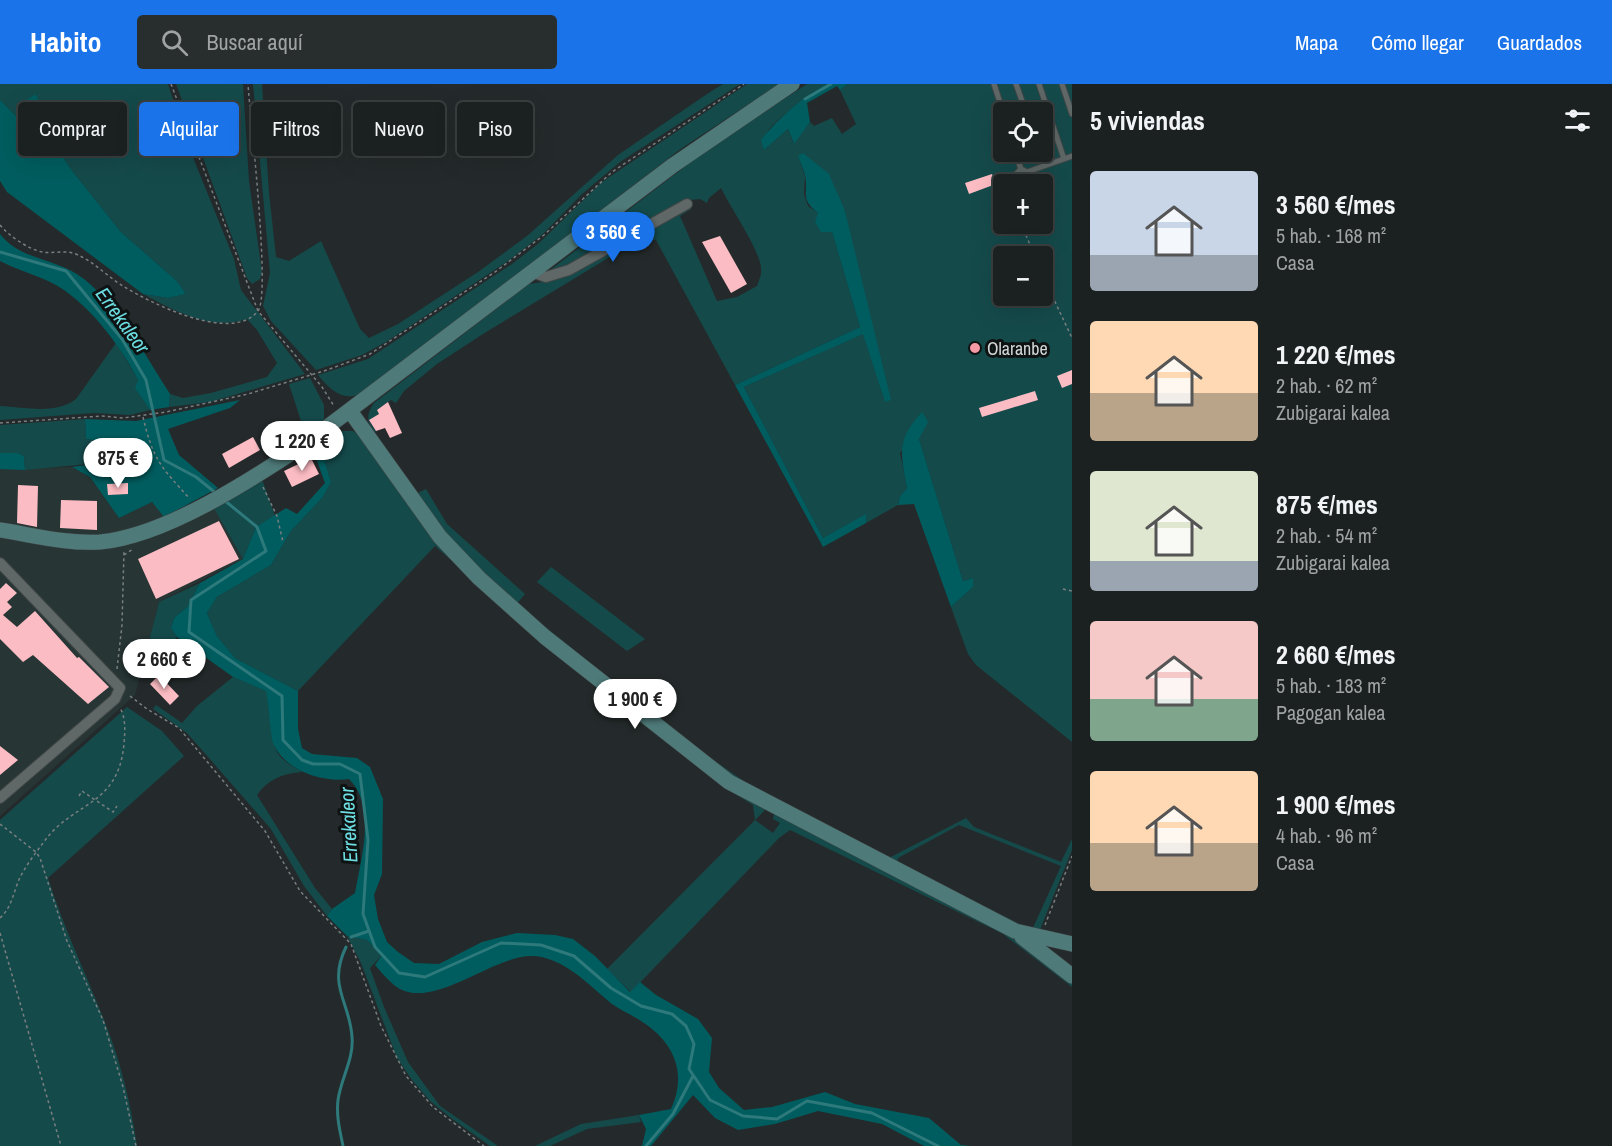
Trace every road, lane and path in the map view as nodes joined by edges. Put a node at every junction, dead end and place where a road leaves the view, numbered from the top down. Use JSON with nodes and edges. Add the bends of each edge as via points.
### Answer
{"nodes":[{"id":1,"x":171,"y":84,"type":"edge"},
{"id":2,"x":248,"y":84,"type":"edge"},
{"id":3,"x":744,"y":84,"type":"edge"},
{"id":4,"x":792,"y":84,"type":"edge"},
{"id":5,"x":994,"y":84,"type":"edge"},
{"id":6,"x":1016,"y":84,"type":"edge"},
{"id":7,"x":1039,"y":84,"type":"edge"},
{"id":8,"x":1062,"y":84,"type":"edge"},
{"id":9,"x":1000,"y":102,"type":"edge"},
{"id":10,"x":1022,"y":102,"type":"edge"},
{"id":11,"x":1072,"y":114,"type":"edge"},
{"id":12,"x":1072,"y":156,"type":"edge"},
{"id":13,"x":1064,"y":159,"type":"junction"},
{"id":14,"x":1019,"y":162,"type":"edge"},
{"id":15,"x":1043,"y":162,"type":"edge"},
{"id":16,"x":1044,"y":166,"type":"junction"},
{"id":17,"x":1021,"y":169,"type":"junction"},
{"id":18,"x":1016,"y":174,"type":"edge"},
{"id":19,"x":687,"y":204,"type":"dead end"},
{"id":20,"x":0,"y":225,"type":"edge"},
{"id":21,"x":532,"y":272,"type":"junction"},
{"id":22,"x":1053,"y":297,"type":"edge"},
{"id":23,"x":258,"y":311,"type":"junction"},
{"id":24,"x":1072,"y":338,"type":"edge"},
{"id":25,"x":312,"y":374,"type":"junction"},
{"id":26,"x":346,"y":415,"type":"junction"},
{"id":27,"x":143,"y":416,"type":"junction"},
{"id":28,"x":0,"y":423,"type":"edge"},
{"id":29,"x":252,"y":478,"type":"junction"},
{"id":30,"x":194,"y":508,"type":"junction"},
{"id":31,"x":0,"y":530,"type":"edge"},
{"id":32,"x":123,"y":538,"type":"junction"},
{"id":33,"x":283,"y":542,"type":"dead end"},
{"id":34,"x":0,"y":563,"type":"edge"},
{"id":35,"x":1063,"y":589,"type":"dead end"},
{"id":36,"x":1072,"y":591,"type":"edge"},
{"id":37,"x":117,"y":685,"type":"junction"},
{"id":38,"x":115,"y":699,"type":"junction"},
{"id":39,"x":79,"y":796,"type":"dead end"},
{"id":40,"x":0,"y":798,"type":"edge"},
{"id":41,"x":96,"y":801,"type":"junction"},
{"id":42,"x":117,"y":806,"type":"dead end"},
{"id":43,"x":0,"y":824,"type":"edge"},
{"id":44,"x":36,"y":852,"type":"junction"},
{"id":45,"x":1072,"y":856,"type":"edge"},
{"id":46,"x":0,"y":918,"type":"edge"},
{"id":47,"x":1015,"y":931,"type":"junction"},
{"id":48,"x":0,"y":933,"type":"edge"},
{"id":49,"x":1040,"y":938,"type":"junction"},
{"id":50,"x":1072,"y":944,"type":"edge"},
{"id":51,"x":1072,"y":976,"type":"edge"},
{"id":52,"x":61,"y":1146,"type":"edge"},
{"id":53,"x":135,"y":1146,"type":"edge"},
{"id":54,"x":484,"y":1146,"type":"edge"}],
"edges":[{"from":1,"to":23,"type":"path"},
{"from":2,"to":23,"type":"path","via":[[263,261]]},
{"from":3,"to":25,"type":"path","via":[[619,167],[544,235],[495,272],[370,354]]},
{"from":4,"to":21,"type":"street","via":[[672,165]]},
{"from":5,"to":9,"type":"lane"},
{"from":6,"to":10,"type":"lane"},
{"from":7,"to":13,"type":"lane"},
{"from":8,"to":11,"type":"lane"},
{"from":12,"to":13,"type":"lane"},
{"from":13,"to":16,"type":"lane"},
{"from":14,"to":17,"type":"lane"},
{"from":15,"to":16,"type":"lane"},
{"from":16,"to":17,"type":"lane","via":[[1027,172]]},
{"from":17,"to":18,"type":"lane"},
{"from":19,"to":21,"type":"street","via":[[569,270],[546,277]]},
{"from":20,"to":23,"type":"path","via":[[42,252],[78,255],[124,287],[190,317],[218,325],[239,323]]},
{"from":21,"to":26,"type":"street"},
{"from":22,"to":24,"type":"path"},
{"from":23,"to":25,"type":"path"},
{"from":25,"to":26,"type":"path"},
{"from":25,"to":27,"type":"path","via":[[248,394]]},
{"from":26,"to":29,"type":"street"},
{"from":26,"to":47,"type":"street","via":[[458,558],[545,637],[702,763],[747,794]]},
{"from":27,"to":28,"type":"path"},
{"from":27,"to":30,"type":"path","via":[[153,454]]},
{"from":29,"to":30,"type":"street"},
{"from":29,"to":33,"type":"path","via":[[277,516]]},
{"from":30,"to":32,"type":"street"},
{"from":31,"to":32,"type":"street","via":[[77,542]]},
{"from":32,"to":37,"type":"path"},
{"from":34,"to":37,"type":"street"},
{"from":35,"to":36,"type":"path"},
{"from":37,"to":38,"type":"street"},
{"from":37,"to":54,"type":"path","via":[[147,710],[179,728],[265,831],[300,891],[351,944],[381,1026],[406,1076],[433,1107]]},
{"from":38,"to":40,"type":"street"},
{"from":38,"to":41,"type":"path","via":[[123,714],[123,756],[114,779]]},
{"from":39,"to":41,"type":"path","via":[[82,791]]},
{"from":41,"to":42,"type":"path","via":[[113,812]]},
{"from":41,"to":44,"type":"path","via":[[63,822]]},
{"from":43,"to":44,"type":"path"},
{"from":44,"to":46,"type":"path","via":[[19,880],[8,910]]},
{"from":44,"to":53,"type":"path","via":[[67,941],[103,1020]]},
{"from":45,"to":49,"type":"path"},
{"from":47,"to":49,"type":"street"},
{"from":47,"to":51,"type":"street"},
{"from":48,"to":52,"type":"path"},
{"from":49,"to":50,"type":"street"}]}
